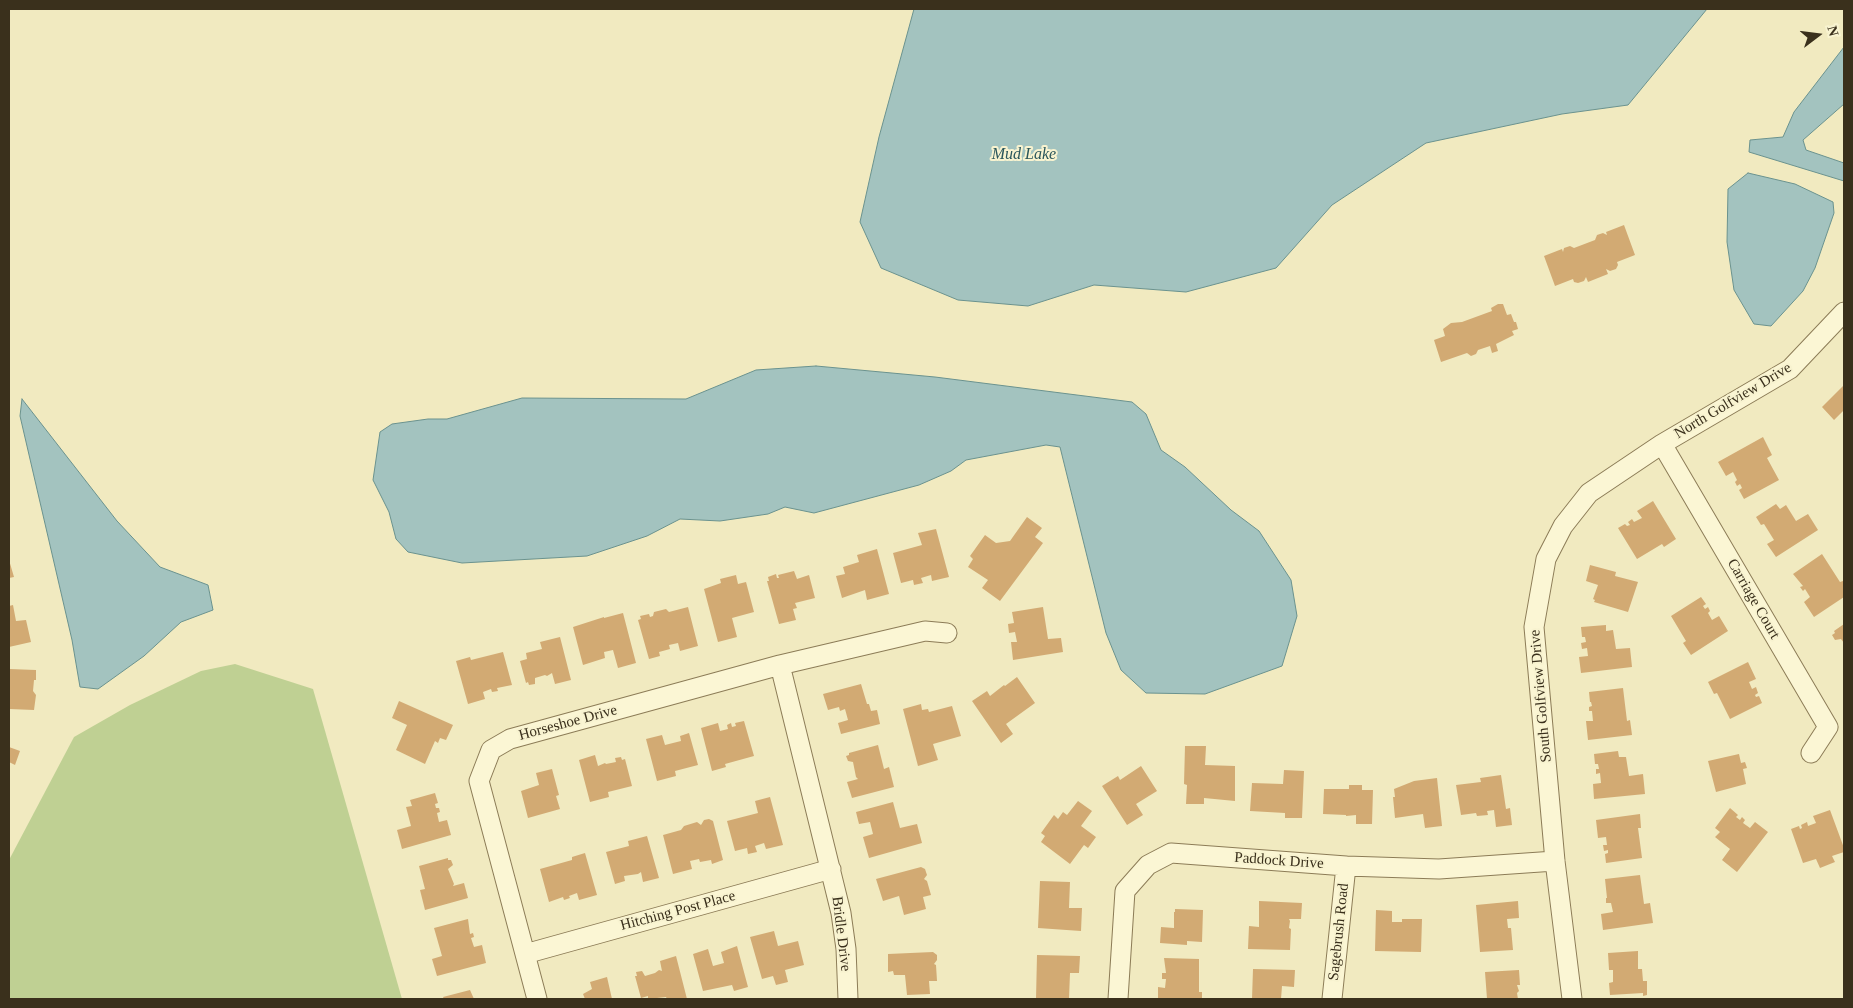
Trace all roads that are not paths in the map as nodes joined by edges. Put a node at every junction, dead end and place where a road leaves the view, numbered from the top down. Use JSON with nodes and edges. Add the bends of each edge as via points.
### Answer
{"nodes":[{"id":1,"x":1844,"y":312,"type":"edge"},
{"id":2,"x":1662,"y":444,"type":"junction"},
{"id":3,"x":947,"y":633,"type":"dead end"},
{"id":4,"x":780,"y":665,"type":"junction"},
{"id":5,"x":1811,"y":753,"type":"dead end"},
{"id":6,"x":1555,"y":861,"type":"junction"},
{"id":7,"x":1346,"y":866,"type":"junction"},
{"id":8,"x":831,"y":869,"type":"junction"},
{"id":9,"x":526,"y":954,"type":"junction"},
{"id":10,"x":537,"y":999,"type":"edge"},
{"id":11,"x":848,"y":999,"type":"edge"},
{"id":12,"x":1118,"y":999,"type":"edge"},
{"id":13,"x":1332,"y":999,"type":"edge"},
{"id":14,"x":1572,"y":999,"type":"edge"}],
"edges":[{"from":1,"to":2,"type":"street","name":"North Golfview Drive","via":[[1790,369]]},
{"from":2,"to":5,"type":"street","name":"Carriage Court","via":[[1828,727]]},
{"from":2,"to":6,"type":"street","name":"South Golfview Drive","via":[[1589,494],[1563,526],[1546,559],[1534,627]]},
{"from":3,"to":4,"type":"street","name":"Horseshoe Drive","via":[[925,631]]},
{"from":4,"to":8,"type":"street"},
{"from":4,"to":9,"type":"street","name":"Horseshoe Drive","via":[[510,739],[491,750],[480,781]]},
{"from":6,"to":7,"type":"street","name":"Paddock Drive","via":[[1439,869]]},
{"from":6,"to":14,"type":"street","name":"South Golfview Drive"},
{"from":7,"to":12,"type":"street","name":"Paddock Drive","via":[[1171,853],[1148,865],[1125,891]]},
{"from":7,"to":13,"type":"street","name":"Sagebrush Road"},
{"from":8,"to":9,"type":"street","name":"Hitching Post Place"},
{"from":8,"to":11,"type":"street","name":"Bridle Drive","via":[[846,949]]},
{"from":9,"to":10,"type":"street","name":"Horseshoe Drive"}]}
